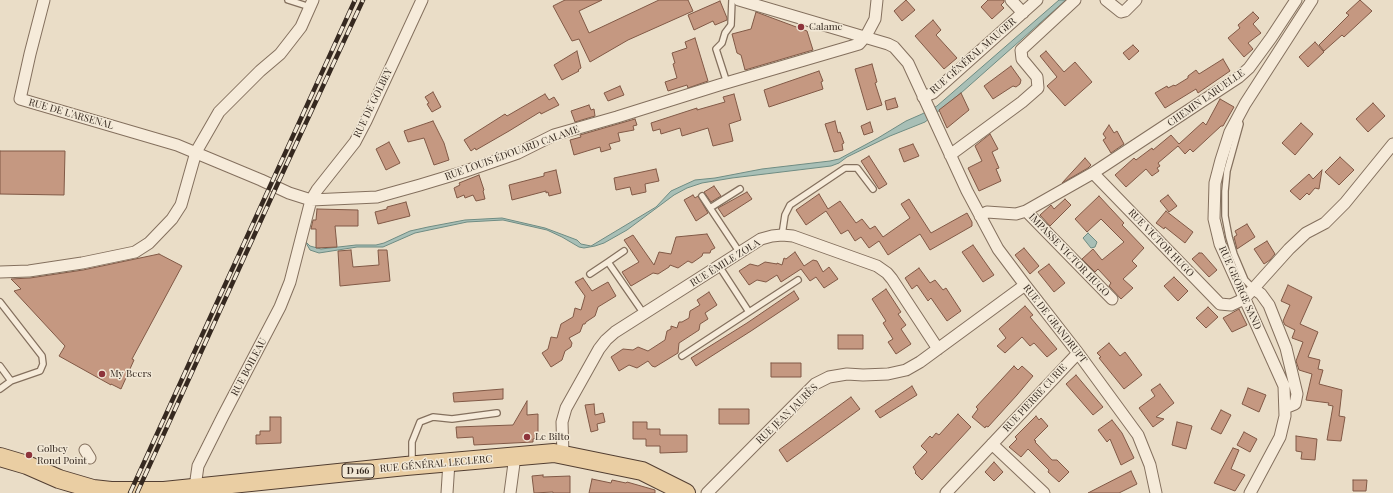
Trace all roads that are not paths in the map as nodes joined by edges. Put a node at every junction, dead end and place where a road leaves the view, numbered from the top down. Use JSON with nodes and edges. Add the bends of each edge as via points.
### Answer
{"nodes":[{"id":1,"x":44,"y":0,"type":"edge"},
{"id":2,"x":288,"y":0,"type":"edge"},
{"id":3,"x":422,"y":0,"type":"edge"},
{"id":4,"x":732,"y":0,"type":"edge"},
{"id":5,"x":738,"y":0,"type":"edge"},
{"id":6,"x":877,"y":0,"type":"edge"},
{"id":7,"x":1011,"y":0,"type":"edge"},
{"id":8,"x":1037,"y":0,"type":"edge"},
{"id":9,"x":1075,"y":0,"type":"edge"},
{"id":10,"x":1106,"y":0,"type":"edge"},
{"id":11,"x":1136,"y":0,"type":"edge"},
{"id":12,"x":1296,"y":0,"type":"edge"},
{"id":13,"x":1312,"y":0,"type":"edge"},
{"id":14,"x":311,"y":3,"type":"edge"},
{"id":15,"x":1023,"y":13,"type":"junction"},
{"id":16,"x":866,"y":36,"type":"junction"},
{"id":17,"x":727,"y":83,"type":"junction"},
{"id":18,"x":923,"y":97,"type":"junction"},
{"id":19,"x":1238,"y":118,"type":"junction"},
{"id":20,"x":1393,"y":144,"type":"edge"},
{"id":21,"x":196,"y":152,"type":"junction"},
{"id":22,"x":950,"y":155,"type":"junction"},
{"id":23,"x":1093,"y":173,"type":"junction"},
{"id":24,"x":740,"y":189,"type":"dead end"},
{"id":25,"x":873,"y":189,"type":"dead end"},
{"id":26,"x":702,"y":196,"type":"dead end"},
{"id":27,"x":311,"y":200,"type":"junction"},
{"id":28,"x":710,"y":208,"type":"junction"},
{"id":29,"x":1026,"y":211,"type":"junction"},
{"id":30,"x":980,"y":216,"type":"junction"},
{"id":31,"x":782,"y":235,"type":"junction"},
{"id":32,"x":299,"y":245,"type":"joint"},
{"id":33,"x":624,"y":251,"type":"dead end"},
{"id":34,"x":740,"y":253,"type":"junction"},
{"id":35,"x":608,"y":262,"type":"junction"},
{"id":36,"x":719,"y":266,"type":"junction"},
{"id":37,"x":0,"y":272,"type":"edge"},
{"id":38,"x":590,"y":274,"type":"dead end"},
{"id":39,"x":798,"y":280,"type":"dead end"},
{"id":40,"x":1025,"y":286,"type":"junction"},
{"id":41,"x":1254,"y":289,"type":"junction"},
{"id":42,"x":1112,"y":298,"type":"dead end"},
{"id":43,"x":1244,"y":299,"type":"junction"},
{"id":44,"x":0,"y":302,"type":"edge"},
{"id":45,"x":749,"y":312,"type":"junction"},
{"id":46,"x":644,"y":314,"type":"junction"},
{"id":47,"x":938,"y":349,"type":"junction"},
{"id":48,"x":1078,"y":353,"type":"junction"},
{"id":49,"x":682,"y":356,"type":"dead end"},
{"id":50,"x":0,"y":366,"type":"edge"},
{"id":51,"x":11,"y":381,"type":"junction"},
{"id":52,"x":0,"y":389,"type":"edge"},
{"id":53,"x":1284,"y":408,"type":"junction"},
{"id":54,"x":497,"y":413,"type":"dead end"},
{"id":55,"x":0,"y":443,"type":"edge"},
{"id":56,"x":992,"y":444,"type":"junction"},
{"id":57,"x":563,"y":455,"type":"junction"},
{"id":58,"x":515,"y":456,"type":"junction"},
{"id":59,"x":0,"y":457,"type":"edge"},
{"id":60,"x":449,"y":462,"type":"junction"},
{"id":61,"x":27,"y":465,"type":"junction"},
{"id":62,"x":412,"y":466,"type":"junction"},
{"id":63,"x":197,"y":487,"type":"junction"},
{"id":64,"x":447,"y":493,"type":"edge"},
{"id":65,"x":510,"y":493,"type":"edge"},
{"id":66,"x":686,"y":493,"type":"edge"},
{"id":67,"x":707,"y":493,"type":"edge"},
{"id":68,"x":946,"y":493,"type":"edge"},
{"id":69,"x":1044,"y":493,"type":"edge"},
{"id":70,"x":1156,"y":493,"type":"edge"},
{"id":71,"x":1250,"y":493,"type":"edge"}],
"edges":[{"from":1,"to":21,"type":"street","name":"RUE DE L'ARSENAL","via":[[20,99]]},
{"from":2,"to":14,"type":"lane"},
{"from":3,"to":27,"type":"street","name":"RUE DE GOLBEY","via":[[355,142]]},
{"from":4,"to":17,"type":"lane","via":[[731,25],[716,49]]},
{"from":5,"to":16,"type":"street","name":"RUE DE GRANDRUPT"},
{"from":6,"to":16,"type":"street","via":[[875,19]]},
{"from":7,"to":15,"type":"street","name":"RUE GÉNÉRAL MAUGER"},
{"from":8,"to":15,"type":"street","name":"RUE GÉNÉRAL MAUGER"},
{"from":9,"to":22,"type":"street","via":[[1021,50],[1022,58],[1037,77],[1038,88]]},
{"from":10,"to":11,"type":"street","via":[[1121,12]]},
{"from":12,"to":23,"type":"street","name":"CHEMIN LARUELLE","via":[[1249,68],[1239,77]]},
{"from":13,"to":19,"type":"street","name":"RUE GEORGE SAND"},
{"from":14,"to":21,"type":"street","via":[[300,27],[280,54],[219,112]]},
{"from":15,"to":18,"type":"street","name":"RUE GÉNÉRAL MAUGER","via":[[933,93]]},
{"from":16,"to":17,"type":"street","name":"RUE LOUIS ÉDOUARD CALAME","via":[[859,44]]},
{"from":16,"to":18,"type":"street","name":"RUE DE GRANDRUPT","via":[[894,47],[908,63]]},
{"from":17,"to":27,"type":"street","name":"RUE LOUIS ÉDOUARD CALAME","via":[[554,135],[518,153],[420,185],[377,197]]},
{"from":18,"to":22,"type":"street","name":"RUE DE GRANDRUPT"},
{"from":19,"to":41,"type":"lane","via":[[1239,131],[1227,172],[1225,216],[1234,254],[1245,280]]},
{"from":19,"to":43,"type":"street","name":"RUE GEORGE SAND","via":[[1230,132],[1221,160],[1216,182],[1214,219],[1220,244]]},
{"from":20,"to":41,"type":"street","name":"RUE VICTOR HUGO","via":[[1345,204],[1325,223],[1306,233]]},
{"from":21,"to":27,"type":"street","name":"RUE LOUIS ÉDOUARD CALAME","via":[[289,193]]},
{"from":21,"to":37,"type":"street","via":[[181,205],[160,234],[149,244],[135,252],[82,264]]},
{"from":22,"to":30,"type":"street","name":"RUE DE GRANDRUPT"},
{"from":23,"to":29,"type":"street"},
{"from":23,"to":43,"type":"street","name":"RUE VICTOR HUGO","via":[[1220,304],[1231,305]]},
{"from":24,"to":28,"type":"lane"},
{"from":25,"to":31,"type":"lane","via":[[857,168],[845,168],[790,204],[785,215]]},
{"from":26,"to":28,"type":"lane"},
{"from":27,"to":32,"type":"street","name":"RUE DE GOLBEY"},
{"from":28,"to":34,"type":"lane"},
{"from":29,"to":30,"type":"street","via":[[1016,214],[987,212]]},
{"from":29,"to":42,"type":"street","name":"IMPASSE VICTOR HUGO"},
{"from":30,"to":40,"type":"street","name":"RUE DE GRANDRUPT","via":[[998,249]]},
{"from":31,"to":34,"type":"street","name":"RUE ÉMILE ZOLA","via":[[761,239]]},
{"from":31,"to":47,"type":"street","name":"RUE ÉMILE ZOLA","via":[[793,236],[866,262],[887,273]]},
{"from":32,"to":63,"type":"street","name":"RUE BOILEAU","via":[[290,282],[280,307],[198,466]]},
{"from":33,"to":35,"type":"lane"},
{"from":34,"to":36,"type":"street","name":"RUE ÉMILE ZOLA"},
{"from":35,"to":38,"type":"lane"},
{"from":35,"to":46,"type":"lane"},
{"from":36,"to":45,"type":"lane"},
{"from":36,"to":46,"type":"street","name":"RUE ÉMILE ZOLA"},
{"from":39,"to":45,"type":"lane"},
{"from":40,"to":47,"type":"street","name":"RUE JEAN JAURÈS"},
{"from":40,"to":48,"type":"street","name":"RUE DE GRANDRUPT"},
{"from":41,"to":43,"type":"street","name":"RUE VICTOR HUGO"},
{"from":41,"to":53,"type":"street","via":[[1269,305],[1286,348],[1297,394],[1295,404]]},
{"from":43,"to":53,"type":"street","name":"RUE GEORGE SAND","via":[[1284,386]]},
{"from":44,"to":51,"type":"lane","via":[[42,356],[40,370]]},
{"from":45,"to":49,"type":"lane"},
{"from":46,"to":57,"type":"street","name":"RUE ÉMILE ZOLA","via":[[615,332],[599,349],[566,408],[562,422]]},
{"from":47,"to":67,"type":"street","name":"RUE JEAN JAURÈS","via":[[906,370],[888,374],[847,374],[829,377],[815,384]]},
{"from":48,"to":56,"type":"street","name":"RUE PIERRE CURIE"},
{"from":48,"to":70,"type":"street","name":"RUE DE GRANDRUPT","via":[[1138,435],[1150,465]]},
{"from":50,"to":51,"type":"lane"},
{"from":51,"to":52,"type":"lane"},
{"from":53,"to":71,"type":"street","name":"RUE GEORGE SAND","via":[[1285,416],[1280,437]]},
{"from":54,"to":62,"type":"lane","via":[[452,419],[434,417],[420,422],[412,442]]},
{"from":55,"to":61,"type":"main road","name":"RUE GÉNÉRAL LECLERC","number":"D 166"},
{"from":56,"to":68,"type":"street","name":"RUE PIERRE CURIE"},
{"from":56,"to":69,"type":"street"},
{"from":57,"to":58,"type":"main road","name":"RUE GÉNÉRAL LECLERC","number":"D 166","via":[[554,453]]},
{"from":57,"to":66,"type":"main road","name":"RUE GÉNÉRAL LECLERC","number":"D 166","via":[[642,471]]},
{"from":58,"to":60,"type":"main road","name":"RUE GÉNÉRAL LECLERC","number":"D 166"},
{"from":58,"to":65,"type":"street"},
{"from":59,"to":61,"type":"main road","name":"RUE GÉNÉRAL LECLERC","number":"D 166"},
{"from":60,"to":62,"type":"main road","name":"RUE GÉNÉRAL LECLERC","number":"D 166"},
{"from":60,"to":64,"type":"street"},
{"from":61,"to":63,"type":"main road","name":"RUE GÉNÉRAL LECLERC","number":"D 166","via":[[59,479],[93,489],[164,491]]},
{"from":62,"to":63,"type":"main road","name":"RUE GÉNÉRAL LECLERC","number":"D 166"}]}
